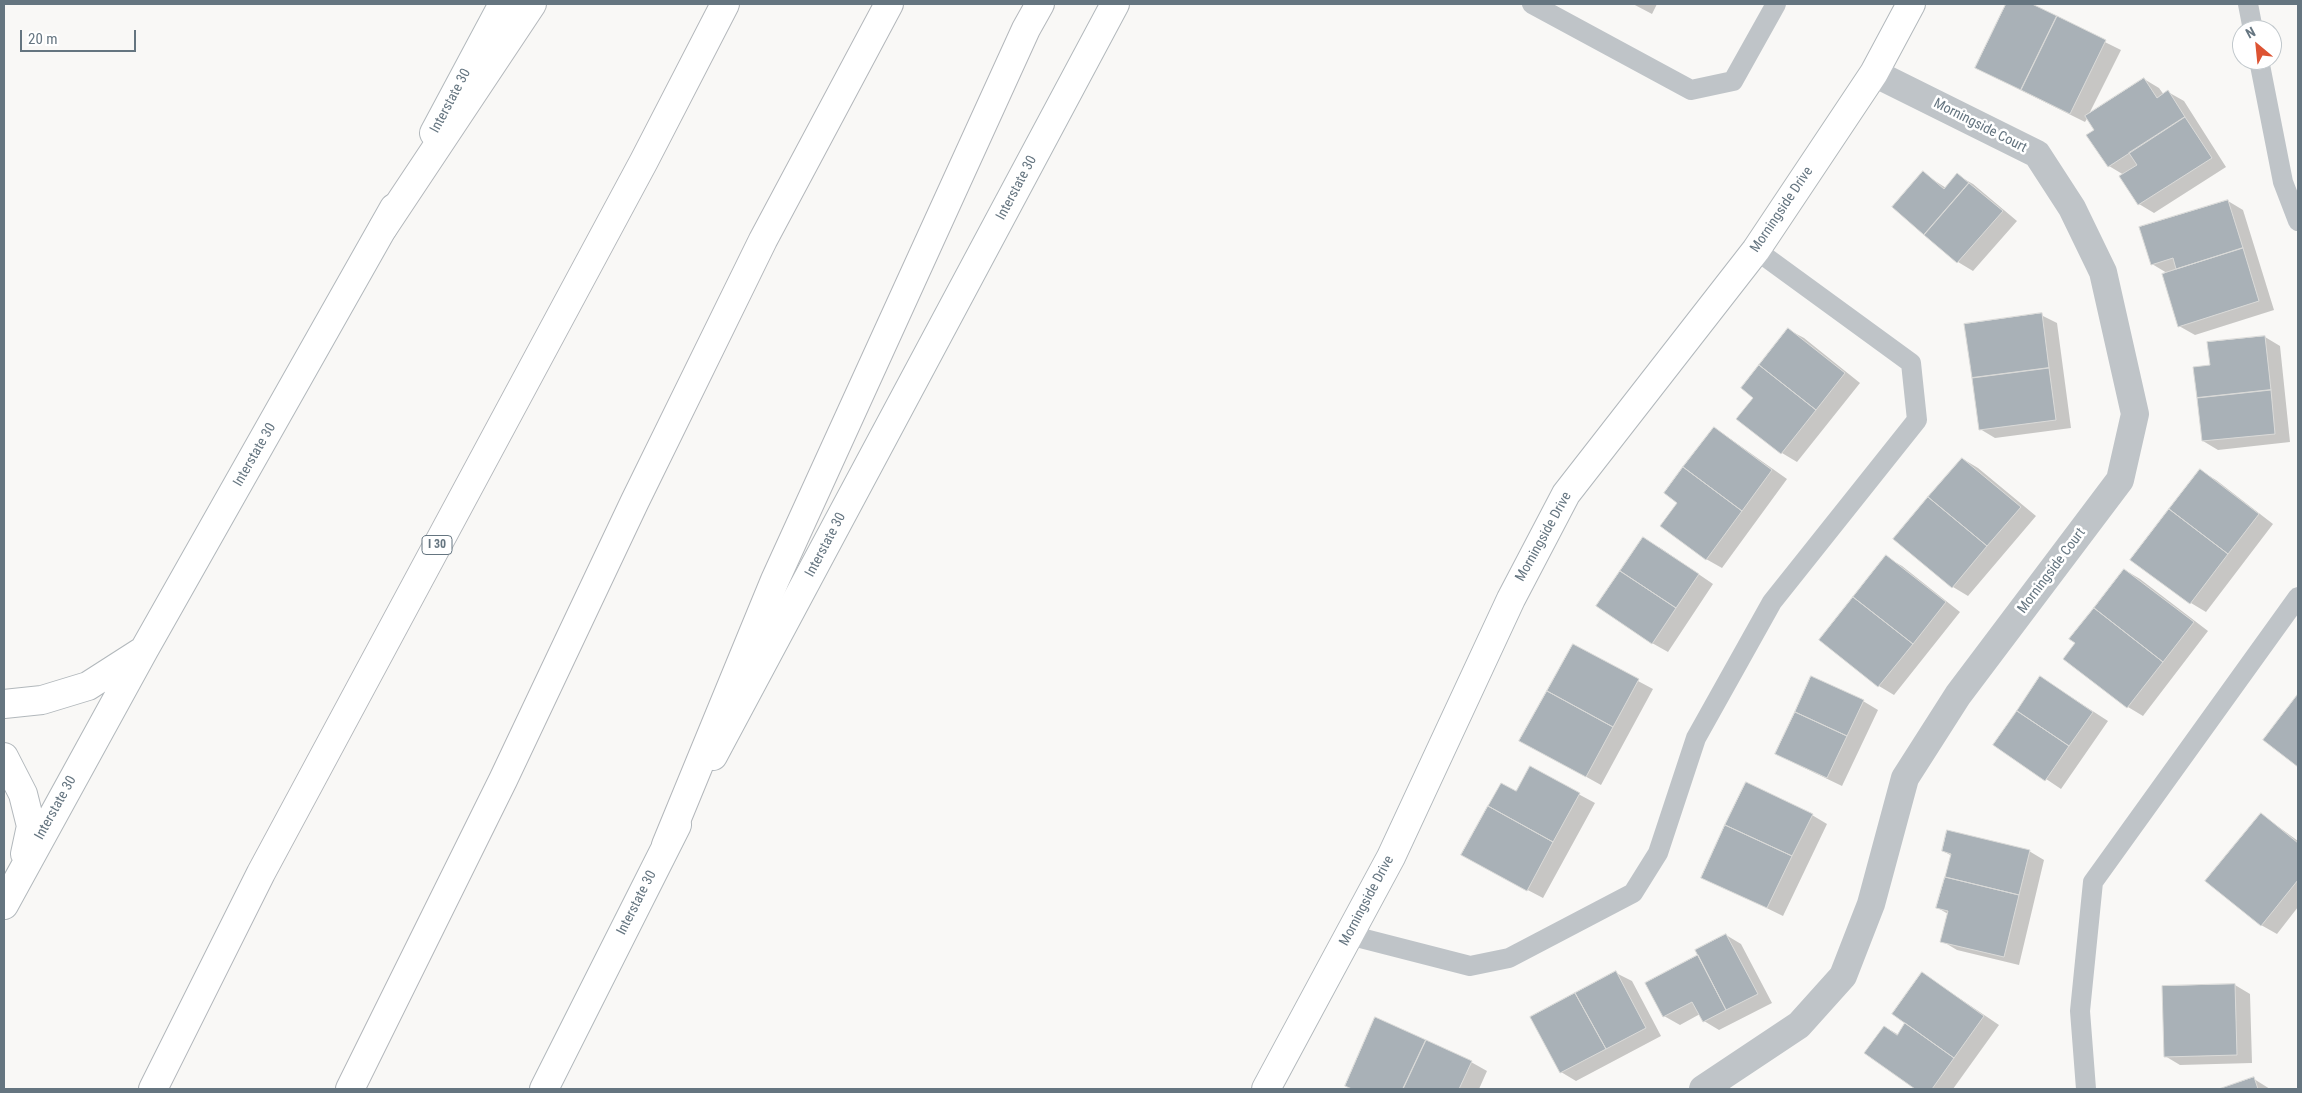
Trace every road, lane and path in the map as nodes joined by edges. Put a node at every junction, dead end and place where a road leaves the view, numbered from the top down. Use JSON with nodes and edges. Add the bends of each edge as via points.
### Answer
{"nodes":[{"id":1,"x":503,"y":4,"type":"edge"},
{"id":2,"x":532,"y":4,"type":"edge"},
{"id":3,"x":725,"y":4,"type":"edge"},
{"id":4,"x":889,"y":4,"type":"edge"},
{"id":5,"x":1040,"y":4,"type":"edge"},
{"id":6,"x":1115,"y":4,"type":"edge"},
{"id":7,"x":1532,"y":4,"type":"edge"},
{"id":8,"x":1776,"y":4,"type":"edge"},
{"id":9,"x":1911,"y":4,"type":"edge"},
{"id":10,"x":2248,"y":4,"type":"edge"},
{"id":11,"x":2251,"y":20,"type":"edge"},
{"id":12,"x":2261,"y":70,"type":"edge"},
{"id":13,"x":1874,"y":73,"type":"junction"},
{"id":14,"x":2298,"y":221,"type":"edge"},
{"id":15,"x":384,"y":228,"type":"junction"},
{"id":16,"x":1756,"y":250,"type":"junction"},
{"id":17,"x":2298,"y":597,"type":"edge"},
{"id":18,"x":144,"y":650,"type":"junction"},
{"id":19,"x":4,"y":704,"type":"edge"},
{"id":20,"x":4,"y":757,"type":"edge"},
{"id":21,"x":666,"y":846,"type":"junction"},
{"id":22,"x":20,"y":872,"type":"junction"},
{"id":23,"x":4,"y":904,"type":"edge"},
{"id":24,"x":1350,"y":935,"type":"junction"},
{"id":25,"x":153,"y":1089,"type":"edge"},
{"id":26,"x":350,"y":1089,"type":"edge"},
{"id":27,"x":544,"y":1089,"type":"edge"},
{"id":28,"x":1266,"y":1089,"type":"edge"},
{"id":29,"x":1703,"y":1089,"type":"edge"},
{"id":30,"x":2086,"y":1089,"type":"edge"}],
"edges":[{"from":1,"to":15,"type":"main road","name":"Interstate 30"},
{"from":2,"to":15,"type":"main road"},
{"from":3,"to":25,"type":"main road","number":"I 30","via":[[261,873]]},
{"from":4,"to":26,"type":"main road","via":[[764,240]]},
{"from":5,"to":21,"type":"main road","via":[[775,580]]},
{"from":6,"to":21,"type":"main road","name":"Interstate 30"},
{"from":7,"to":8,"type":"lane","via":[[1691,90],[1733,81]]},
{"from":9,"to":13,"type":"main road","name":"Morningside Drive"},
{"from":10,"to":11,"type":"lane"},
{"from":12,"to":14,"type":"lane","via":[[2283,182]]},
{"from":13,"to":16,"type":"main road","name":"Morningside Drive"},
{"from":13,"to":29,"type":"street","name":"Morningside Court","via":[[2037,154],[2072,208],[2103,272],[2135,414],[2120,480],[1958,695],[1905,778],[1871,904],[1843,976],[1799,1025]]},
{"from":15,"to":18,"type":"main road","name":"Interstate 30"},
{"from":16,"to":24,"type":"main road","name":"Morningside Drive","via":[[1566,494],[1510,598],[1391,857]]},
{"from":16,"to":24,"type":"lane","via":[[1911,363],[1917,420],[1772,602],[1696,738],[1658,853],[1633,893],[1510,958],[1470,966]]},
{"from":17,"to":30,"type":"lane","via":[[2093,882],[2080,1011]]},
{"from":18,"to":19,"type":"main road","via":[[88,686],[42,700]]},
{"from":18,"to":22,"type":"main road","name":"Interstate 30"},
{"from":20,"to":22,"type":"main road","via":[[23,794],[31,826]]},
{"from":21,"to":27,"type":"main road","name":"Interstate 30"},
{"from":22,"to":23,"type":"main road","name":"Interstate 30"},
{"from":24,"to":28,"type":"main road","name":"Morningside Drive"}]}
